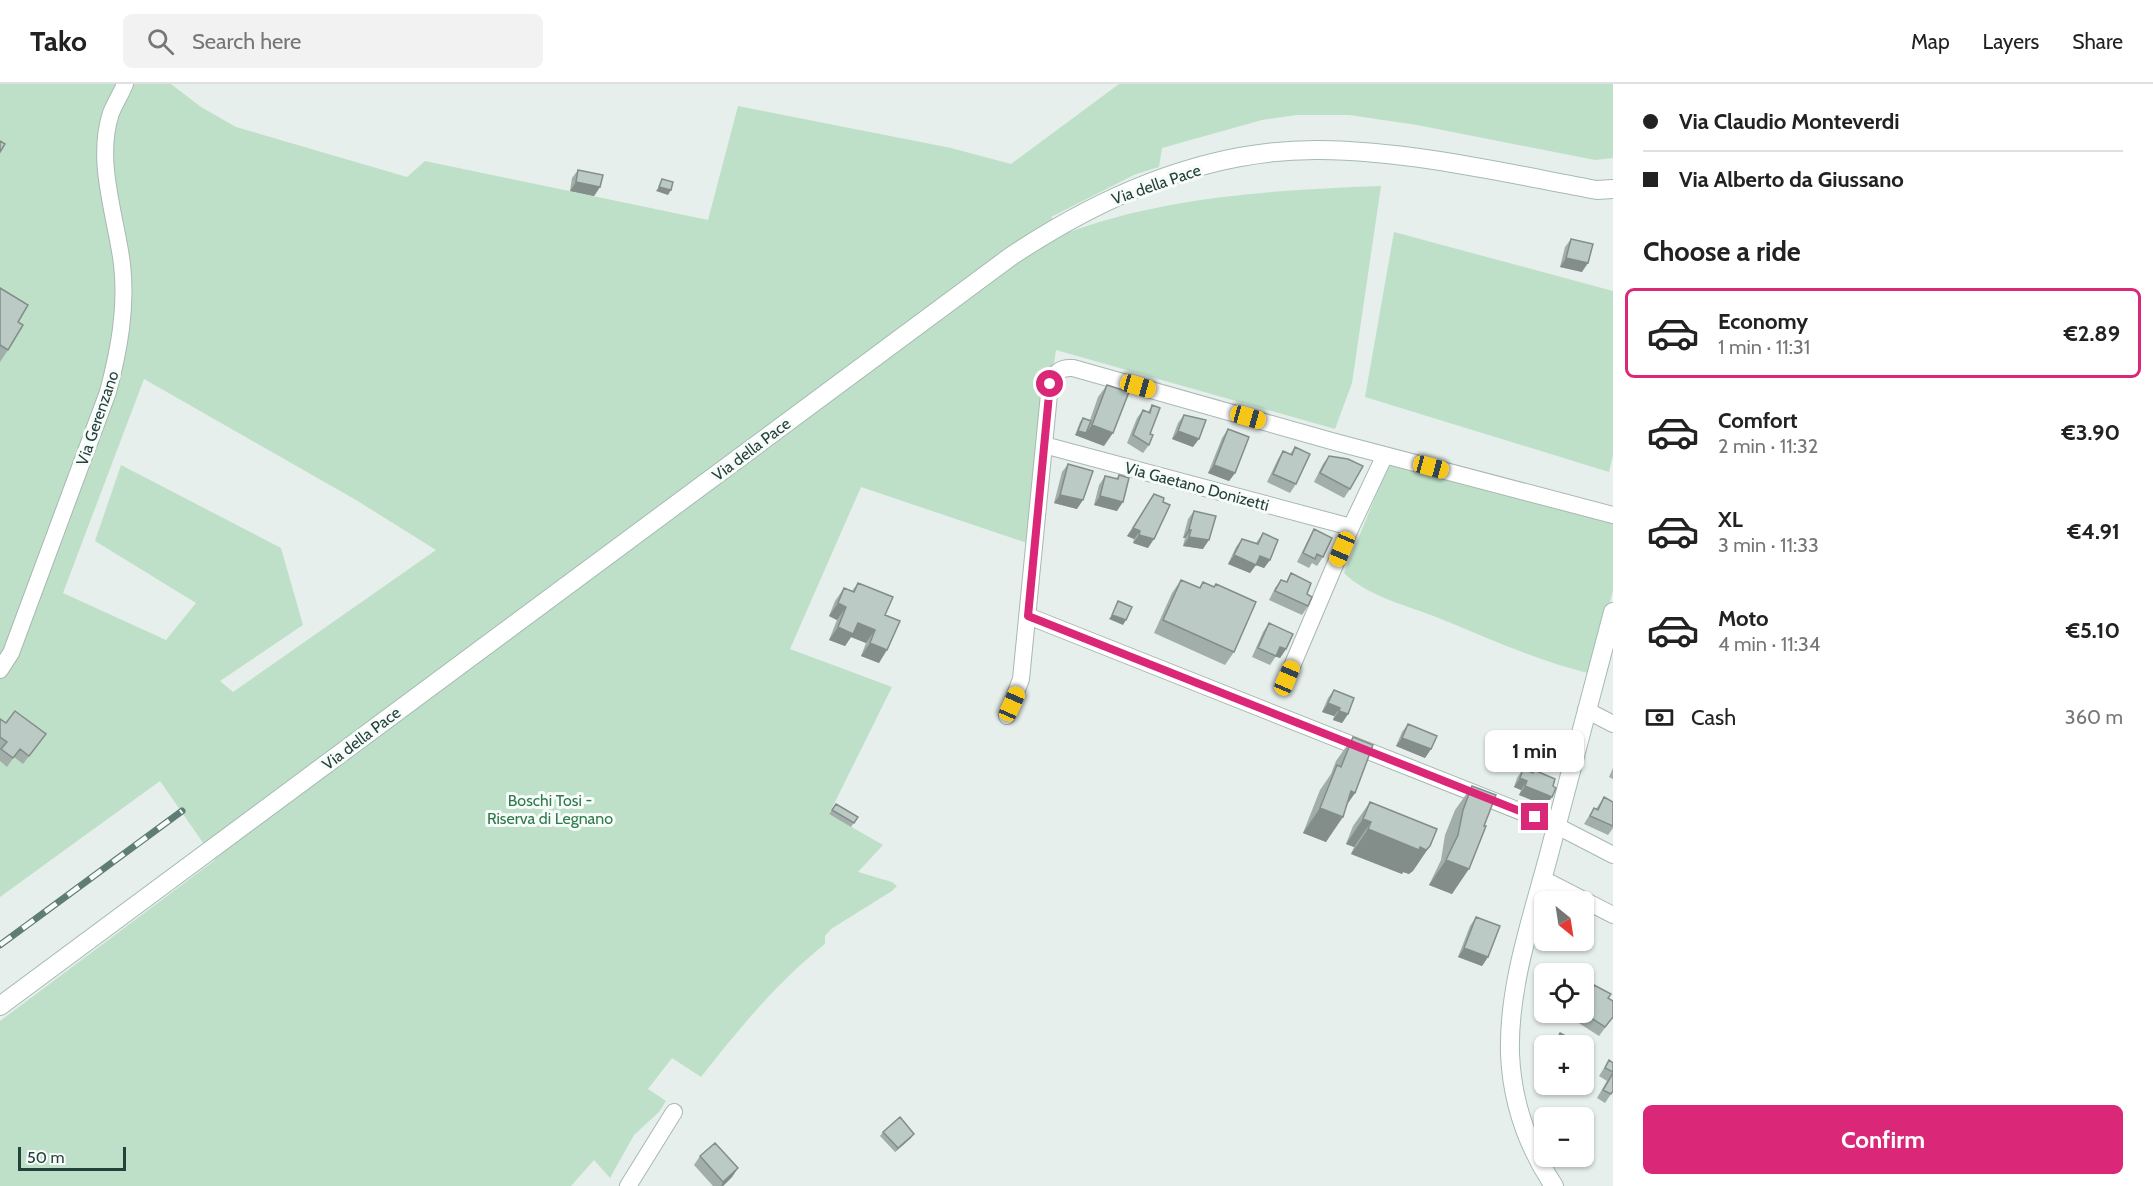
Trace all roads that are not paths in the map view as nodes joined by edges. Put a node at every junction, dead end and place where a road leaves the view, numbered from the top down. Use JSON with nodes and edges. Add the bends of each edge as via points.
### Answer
{"nodes":[{"id":1,"x":125,"y":84,"type":"edge"},
{"id":2,"x":1608,"y":193,"type":"edge"},
{"id":3,"x":1044,"y":445,"type":"junction"},
{"id":4,"x":1385,"y":456,"type":"junction"},
{"id":5,"x":1613,"y":515,"type":"edge"},
{"id":6,"x":1351,"y":527,"type":"junction"},
{"id":7,"x":1613,"y":612,"type":"edge"},
{"id":8,"x":1028,"y":616,"type":"junction"},
{"id":9,"x":0,"y":670,"type":"edge"},
{"id":10,"x":1287,"y":678,"type":"dead end"},
{"id":11,"x":1586,"y":710,"type":"junction"},
{"id":12,"x":1007,"y":716,"type":"dead end"},
{"id":13,"x":1613,"y":724,"type":"edge"},
{"id":14,"x":1557,"y":826,"type":"junction"},
{"id":15,"x":1613,"y":855,"type":"edge"},
{"id":16,"x":1543,"y":879,"type":"junction"},
{"id":17,"x":1613,"y":915,"type":"edge"},
{"id":18,"x":0,"y":1006,"type":"edge"},
{"id":19,"x":674,"y":1112,"type":"dead end"},
{"id":20,"x":628,"y":1186,"type":"edge"},
{"id":21,"x":1554,"y":1186,"type":"edge"}],
"edges":[{"from":1,"to":9,"type":"street","name":"Via Gerenzano","via":[[111,113],[106,155],[122,265],[123,302],[116,363],[19,632]]},
{"from":2,"to":18,"type":"main road","name":"Via della Pace","via":[[1399,155],[1317,150],[1240,159],[1193,170],[1140,186],[1080,214],[1010,256]]},
{"from":3,"to":4,"type":"street","via":[[1052,378],[1067,367]]},
{"from":3,"to":6,"type":"street","name":"Via Gaetano Donizetti"},
{"from":3,"to":8,"type":"street"},
{"from":4,"to":5,"type":"street"},
{"from":4,"to":6,"type":"street"},
{"from":6,"to":10,"type":"street"},
{"from":7,"to":11,"type":"main road"},
{"from":8,"to":12,"type":"street","via":[[1021,679]]},
{"from":8,"to":14,"type":"street"},
{"from":11,"to":13,"type":"street"},
{"from":11,"to":14,"type":"main road"},
{"from":14,"to":15,"type":"street"},
{"from":14,"to":16,"type":"main road"},
{"from":16,"to":17,"type":"street"},
{"from":16,"to":21,"type":"main road","via":[[1514,994],[1510,1057],[1521,1119]]},
{"from":19,"to":20,"type":"street"}]}
